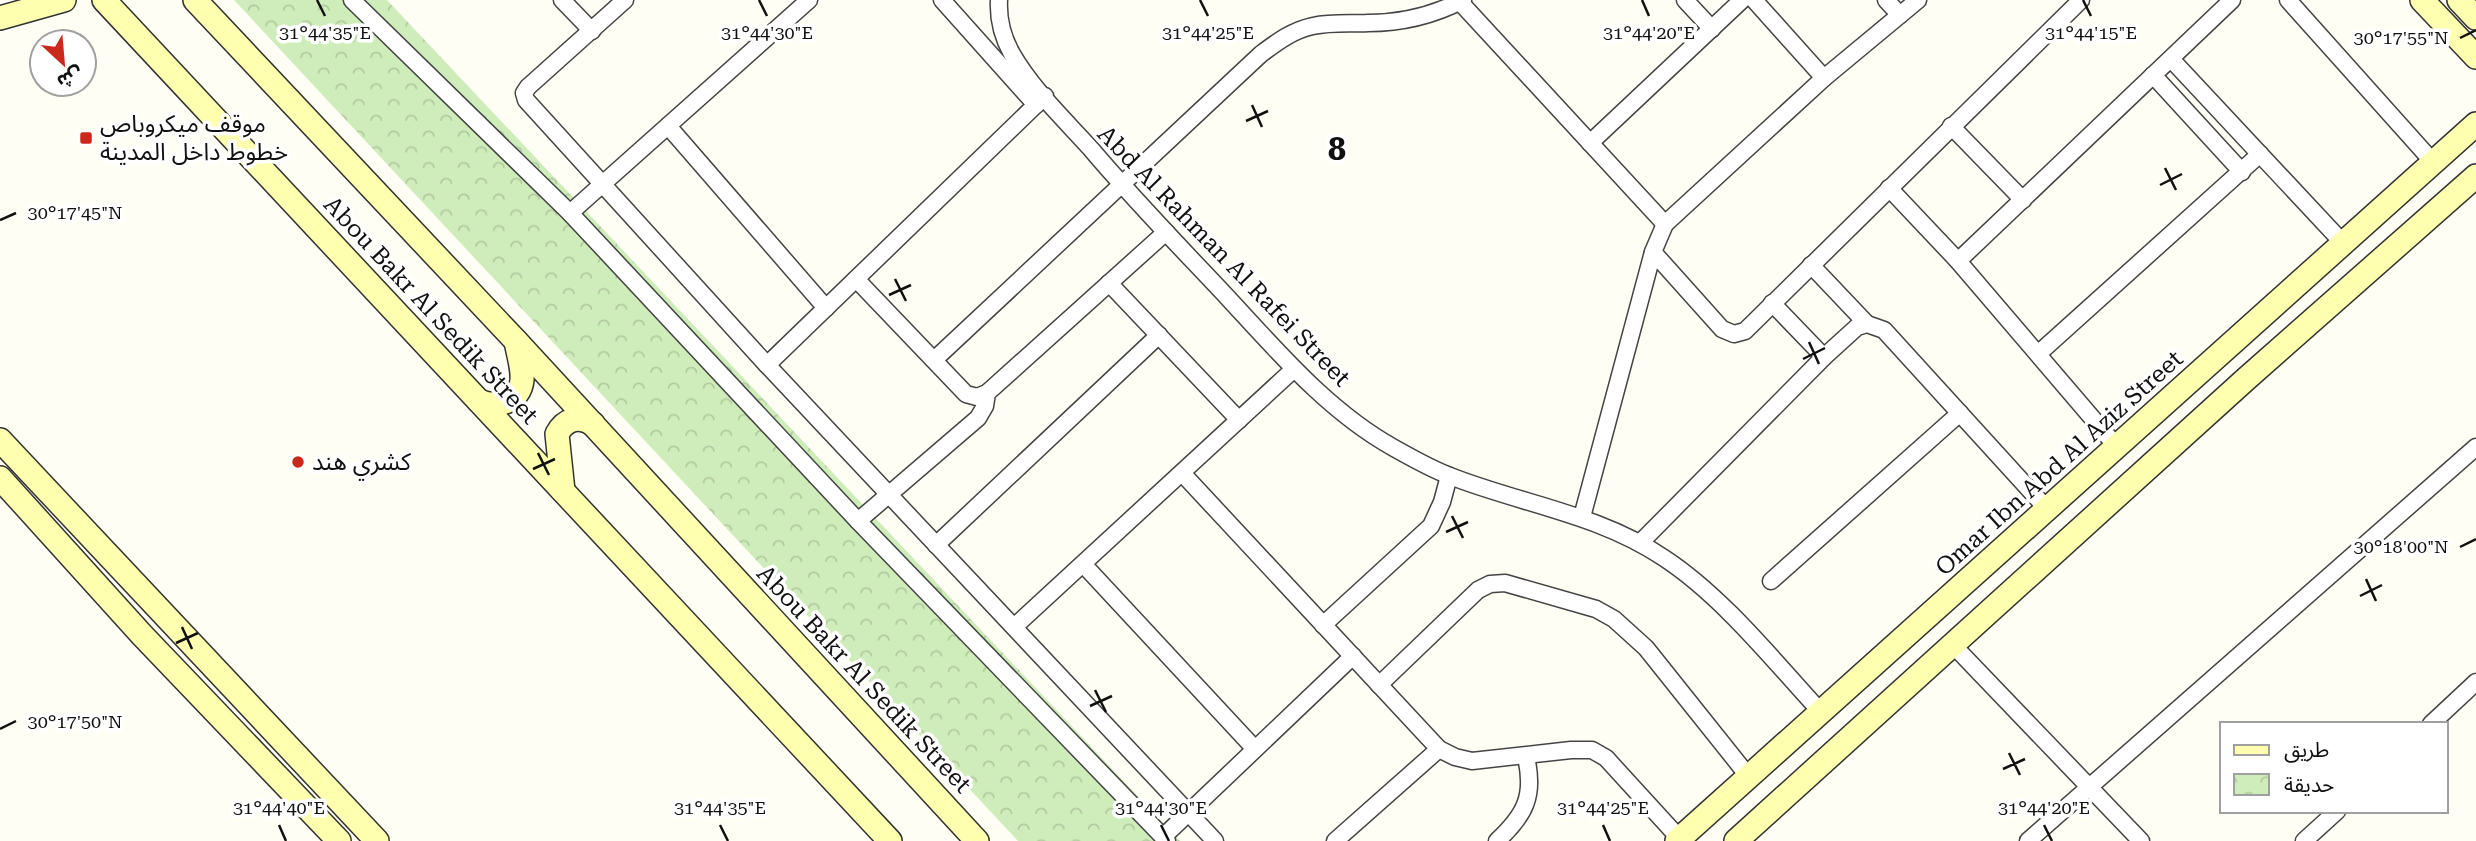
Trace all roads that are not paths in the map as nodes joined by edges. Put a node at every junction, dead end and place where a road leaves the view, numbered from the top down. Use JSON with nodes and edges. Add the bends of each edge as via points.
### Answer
{"nodes":[{"id":1,"x":64,"y":0,"type":"edge"},
{"id":2,"x":104,"y":0,"type":"edge"},
{"id":3,"x":195,"y":0,"type":"edge"},
{"id":4,"x":352,"y":0,"type":"edge"},
{"id":5,"x":562,"y":0,"type":"edge"},
{"id":6,"x":625,"y":0,"type":"edge"},
{"id":7,"x":809,"y":0,"type":"edge"},
{"id":8,"x":942,"y":0,"type":"edge"},
{"id":9,"x":999,"y":0,"type":"edge"},
{"id":10,"x":1685,"y":0,"type":"edge"},
{"id":11,"x":1742,"y":0,"type":"edge"},
{"id":12,"x":1754,"y":0,"type":"edge"},
{"id":13,"x":1886,"y":0,"type":"edge"},
{"id":14,"x":1918,"y":0,"type":"edge"},
{"id":15,"x":2081,"y":0,"type":"edge"},
{"id":16,"x":2232,"y":0,"type":"edge"},
{"id":17,"x":2288,"y":0,"type":"edge"},
{"id":18,"x":2422,"y":0,"type":"edge"},
{"id":19,"x":2459,"y":0,"type":"edge"},
{"id":20,"x":1461,"y":1,"type":"edge"},
{"id":21,"x":1900,"y":15,"type":"junction"},
{"id":22,"x":0,"y":18,"type":"edge"},
{"id":23,"x":2476,"y":18,"type":"edge"},
{"id":24,"x":1712,"y":29,"type":"junction"},
{"id":25,"x":592,"y":31,"type":"junction"},
{"id":26,"x":2476,"y":57,"type":"edge"},
{"id":27,"x":2171,"y":59,"type":"junction"},
{"id":28,"x":2153,"y":75,"type":"junction"},
{"id":29,"x":1825,"y":78,"type":"junction"},
{"id":30,"x":1040,"y":100,"type":"junction"},
{"id":31,"x":2476,"y":124,"type":"edge"},
{"id":32,"x":668,"y":126,"type":"junction"},
{"id":33,"x":1951,"y":126,"type":"junction"},
{"id":34,"x":1590,"y":143,"type":"junction"},
{"id":35,"x":2260,"y":154,"type":"junction"},
{"id":36,"x":2433,"y":162,"type":"junction"},
{"id":37,"x":2242,"y":172,"type":"junction"},
{"id":38,"x":2476,"y":176,"type":"edge"},
{"id":39,"x":604,"y":185,"type":"junction"},
{"id":40,"x":1122,"y":186,"type":"junction"},
{"id":41,"x":1889,"y":188,"type":"junction"},
{"id":42,"x":2022,"y":200,"type":"junction"},
{"id":43,"x":570,"y":213,"type":"junction"},
{"id":44,"x":1665,"y":224,"type":"junction"},
{"id":45,"x":1166,"y":232,"type":"junction"},
{"id":46,"x":2343,"y":243,"type":"junction"},
{"id":47,"x":1653,"y":251,"type":"junction"},
{"id":48,"x":1958,"y":261,"type":"junction"},
{"id":49,"x":1811,"y":265,"type":"junction"},
{"id":50,"x":856,"y":279,"type":"junction"},
{"id":51,"x":1109,"y":284,"type":"junction"},
{"id":52,"x":1772,"y":303,"type":"junction"},
{"id":53,"x":826,"y":308,"type":"junction"},
{"id":54,"x":1867,"y":324,"type":"junction"},
{"id":55,"x":1159,"y":335,"type":"junction"},
{"id":56,"x":516,"y":341,"type":"junction"},
{"id":57,"x":2222,"y":353,"type":"junction"},
{"id":58,"x":2038,"y":354,"type":"junction"},
{"id":59,"x":1824,"y":357,"type":"junction"},
{"id":60,"x":934,"y":360,"type":"junction"},
{"id":61,"x":767,"y":365,"type":"junction"},
{"id":62,"x":1294,"y":369,"type":"junction"},
{"id":63,"x":2246,"y":379,"type":"junction"},
{"id":64,"x":987,"y":393,"type":"junction"},
{"id":65,"x":479,"y":401,"type":"junction"},
{"id":66,"x":1960,"y":413,"type":"junction"},
{"id":67,"x":1239,"y":420,"type":"junction"},
{"id":68,"x":593,"y":424,"type":"junction"},
{"id":69,"x":0,"y":440,"type":"edge"},
{"id":70,"x":2117,"y":447,"type":"junction"},
{"id":71,"x":2476,"y":447,"type":"edge"},
{"id":72,"x":1182,"y":473,"type":"junction"},
{"id":73,"x":1449,"y":476,"type":"junction"},
{"id":74,"x":0,"y":478,"type":"edge"},
{"id":75,"x":563,"y":491,"type":"junction"},
{"id":76,"x":889,"y":495,"type":"junction"},
{"id":77,"x":2046,"y":509,"type":"junction"},
{"id":78,"x":1582,"y":517,"type":"junction"},
{"id":79,"x":858,"y":521,"type":"junction"},
{"id":80,"x":1640,"y":543,"type":"junction"},
{"id":81,"x":936,"y":545,"type":"junction"},
{"id":82,"x":1083,"y":564,"type":"junction"},
{"id":83,"x":1771,"y":581,"type":"dead end"},
{"id":84,"x":139,"y":589,"type":"junction"},
{"id":85,"x":118,"y":609,"type":"junction"},
{"id":86,"x":1323,"y":625,"type":"junction"},
{"id":87,"x":1014,"y":627,"type":"junction"},
{"id":88,"x":1953,"y":645,"type":"junction"},
{"id":89,"x":1353,"y":656,"type":"junction"},
{"id":90,"x":2476,"y":682,"type":"edge"},
{"id":91,"x":1379,"y":685,"type":"junction"},
{"id":92,"x":1820,"y":711,"type":"junction"},
{"id":93,"x":2433,"y":722,"type":"edge"},
{"id":94,"x":1255,"y":749,"type":"junction"},
{"id":95,"x":1439,"y":749,"type":"junction"},
{"id":96,"x":1526,"y":757,"type":"junction"},
{"id":97,"x":1749,"y":776,"type":"junction"},
{"id":98,"x":2091,"y":787,"type":"junction"},
{"id":99,"x":1189,"y":813,"type":"junction"},
{"id":100,"x":2335,"y":813,"type":"edge"},
{"id":101,"x":1165,"y":839,"type":"edge"},
{"id":102,"x":1679,"y":840,"type":"edge"},
{"id":103,"x":339,"y":841,"type":"edge"},
{"id":104,"x":377,"y":841,"type":"edge"},
{"id":105,"x":890,"y":841,"type":"edge"},
{"id":106,"x":977,"y":841,"type":"edge"},
{"id":107,"x":1215,"y":841,"type":"edge"},
{"id":108,"x":1335,"y":841,"type":"edge"},
{"id":109,"x":1497,"y":841,"type":"edge"},
{"id":110,"x":1736,"y":841,"type":"edge"},
{"id":111,"x":2028,"y":841,"type":"edge"},
{"id":112,"x":2141,"y":841,"type":"edge"},
{"id":113,"x":2304,"y":841,"type":"edge"}],
"edges":[{"from":1,"to":22,"type":"street"},
{"from":2,"to":65,"type":"street","name":"Abou Bakr Al Sedik Street"},
{"from":3,"to":56,"type":"street","name":"Abou Bakr Al Sedik Street"},
{"from":4,"to":43,"type":"street"},
{"from":5,"to":25,"type":"street"},
{"from":6,"to":25,"type":"street"},
{"from":7,"to":32,"type":"street"},
{"from":8,"to":30,"type":"street"},
{"from":9,"to":30,"type":"street","name":"Abd Al Rahman Al Rafei Street","via":[[1003,32],[1012,54]]},
{"from":10,"to":24,"type":"street"},
{"from":11,"to":24,"type":"street"},
{"from":12,"to":29,"type":"street"},
{"from":13,"to":21,"type":"street"},
{"from":14,"to":21,"type":"street"},
{"from":15,"to":33,"type":"street"},
{"from":16,"to":27,"type":"street"},
{"from":17,"to":36,"type":"street"},
{"from":18,"to":26,"type":"street"},
{"from":19,"to":23,"type":"street"},
{"from":20,"to":34,"type":"street"},
{"from":20,"to":40,"type":"street","via":[[1399,21],[1321,24],[1284,37]]},
{"from":21,"to":29,"type":"street"},
{"from":24,"to":34,"type":"street"},
{"from":25,"to":39,"type":"street","via":[[528,87],[525,97]]},
{"from":27,"to":28,"type":"street"},
{"from":27,"to":35,"type":"street"},
{"from":28,"to":37,"type":"street"},
{"from":28,"to":42,"type":"street"},
{"from":29,"to":44,"type":"street"},
{"from":30,"to":40,"type":"street","name":"Abd Al Rahman Al Rafei Street"},
{"from":30,"to":50,"type":"street"},
{"from":31,"to":36,"type":"street","name":"Omar Ibn Abd Al Aziz Street"},
{"from":32,"to":39,"type":"street"},
{"from":32,"to":53,"type":"street"},
{"from":33,"to":41,"type":"street"},
{"from":33,"to":42,"type":"street"},
{"from":34,"to":44,"type":"street"},
{"from":35,"to":37,"type":"street"},
{"from":35,"to":46,"type":"street"},
{"from":36,"to":46,"type":"street","name":"Omar Ibn Abd Al Aziz Street"},
{"from":37,"to":58,"type":"street"},
{"from":38,"to":63,"type":"street"},
{"from":39,"to":43,"type":"street"},
{"from":39,"to":61,"type":"street"},
{"from":40,"to":45,"type":"street","name":"Abd Al Rahman Al Rafei Street"},
{"from":40,"to":60,"type":"street"},
{"from":41,"to":48,"type":"street"},
{"from":41,"to":49,"type":"street"},
{"from":42,"to":48,"type":"street"},
{"from":43,"to":79,"type":"street"},
{"from":44,"to":47,"type":"street"},
{"from":45,"to":51,"type":"street"},
{"from":45,"to":62,"type":"street","name":"Abd Al Rahman Al Rafei Street"},
{"from":46,"to":57,"type":"street","name":"Omar Ibn Abd Al Aziz Street"},
{"from":47,"to":52,"type":"street","via":[[1725,331],[1745,331]]},
{"from":47,"to":78,"type":"street"},
{"from":48,"to":58,"type":"street"},
{"from":49,"to":52,"type":"street"},
{"from":49,"to":54,"type":"street"},
{"from":50,"to":53,"type":"street"},
{"from":50,"to":60,"type":"street"},
{"from":51,"to":55,"type":"street"},
{"from":51,"to":64,"type":"street"},
{"from":52,"to":59,"type":"street"},
{"from":53,"to":61,"type":"street"},
{"from":54,"to":59,"type":"street","via":[[1857,327]]},
{"from":54,"to":66,"type":"street","via":[[1884,330]]},
{"from":55,"to":67,"type":"street"},
{"from":55,"to":81,"type":"street"},
{"from":56,"to":65,"type":"street","via":[[522,378],[518,392],[500,404]]},
{"from":56,"to":68,"type":"street","name":"Abou Bakr Al Sedik Street"},
{"from":57,"to":63,"type":"street"},
{"from":57,"to":70,"type":"street","name":"Omar Ibn Abd Al Aziz Street"},
{"from":58,"to":70,"type":"street"},
{"from":59,"to":80,"type":"street"},
{"from":60,"to":64,"type":"street","via":[[967,394]]},
{"from":61,"to":76,"type":"street"},
{"from":62,"to":67,"type":"street"},
{"from":62,"to":73,"type":"street","name":"Abd Al Rahman Al Rafei Street","via":[[1342,412],[1392,447]]},
{"from":63,"to":88,"type":"street"},
{"from":64,"to":76,"type":"street","via":[[978,418]]},
{"from":65,"to":75,"type":"street","name":"Abou Bakr Al Sedik Street"},
{"from":66,"to":77,"type":"street"},
{"from":66,"to":83,"type":"street"},
{"from":67,"to":72,"type":"street"},
{"from":68,"to":75,"type":"street","via":[[572,419],[557,434]]},
{"from":68,"to":106,"type":"street","name":"Abou Bakr Al Sedik Street"},
{"from":69,"to":84,"type":"street"},
{"from":70,"to":77,"type":"street","name":"Omar Ibn Abd Al Aziz Street"},
{"from":71,"to":98,"type":"street"},
{"from":72,"to":82,"type":"street"},
{"from":72,"to":86,"type":"street"},
{"from":73,"to":78,"type":"street","name":"Abd Al Rahman Al Rafei Street"},
{"from":73,"to":86,"type":"street","via":[[1432,526]]},
{"from":74,"to":85,"type":"street"},
{"from":75,"to":105,"type":"street","name":"Abou Bakr Al Sedik Street"},
{"from":76,"to":79,"type":"street"},
{"from":76,"to":81,"type":"street"},
{"from":77,"to":92,"type":"street","name":"Omar Ibn Abd Al Aziz Street"},
{"from":78,"to":80,"type":"street","name":"Abd Al Rahman Al Rafei Street"},
{"from":79,"to":101,"type":"street"},
{"from":80,"to":92,"type":"street","name":"Abd Al Rahman Al Rafei Street","via":[[1712,595]]},
{"from":81,"to":87,"type":"street"},
{"from":82,"to":87,"type":"street"},
{"from":82,"to":94,"type":"street"},
{"from":84,"to":85,"type":"street"},
{"from":84,"to":104,"type":"street"},
{"from":85,"to":103,"type":"street"},
{"from":86,"to":89,"type":"street"},
{"from":87,"to":99,"type":"street"},
{"from":88,"to":98,"type":"street"},
{"from":88,"to":110,"type":"street"},
{"from":89,"to":91,"type":"street"},
{"from":89,"to":94,"type":"street"},
{"from":90,"to":93,"type":"street"},
{"from":91,"to":95,"type":"street"},
{"from":91,"to":97,"type":"street","via":[[1478,590],[1505,583],[1596,609],[1632,633]]},
{"from":92,"to":97,"type":"street","name":"Omar Ibn Abd Al Aziz Street"},
{"from":94,"to":99,"type":"street"},
{"from":95,"to":96,"type":"street","via":[[1472,761]]},
{"from":95,"to":108,"type":"street"},
{"from":96,"to":102,"type":"street","via":[[1572,750],[1592,751],[1606,758]]},
{"from":96,"to":109,"type":"street","via":[[1528,799],[1515,824]]},
{"from":97,"to":102,"type":"street","name":"Omar Ibn Abd Al Aziz Street"},
{"from":98,"to":111,"type":"street"},
{"from":98,"to":112,"type":"street"},
{"from":99,"to":101,"type":"street"},
{"from":99,"to":107,"type":"street"},
{"from":100,"to":113,"type":"street"}]}
